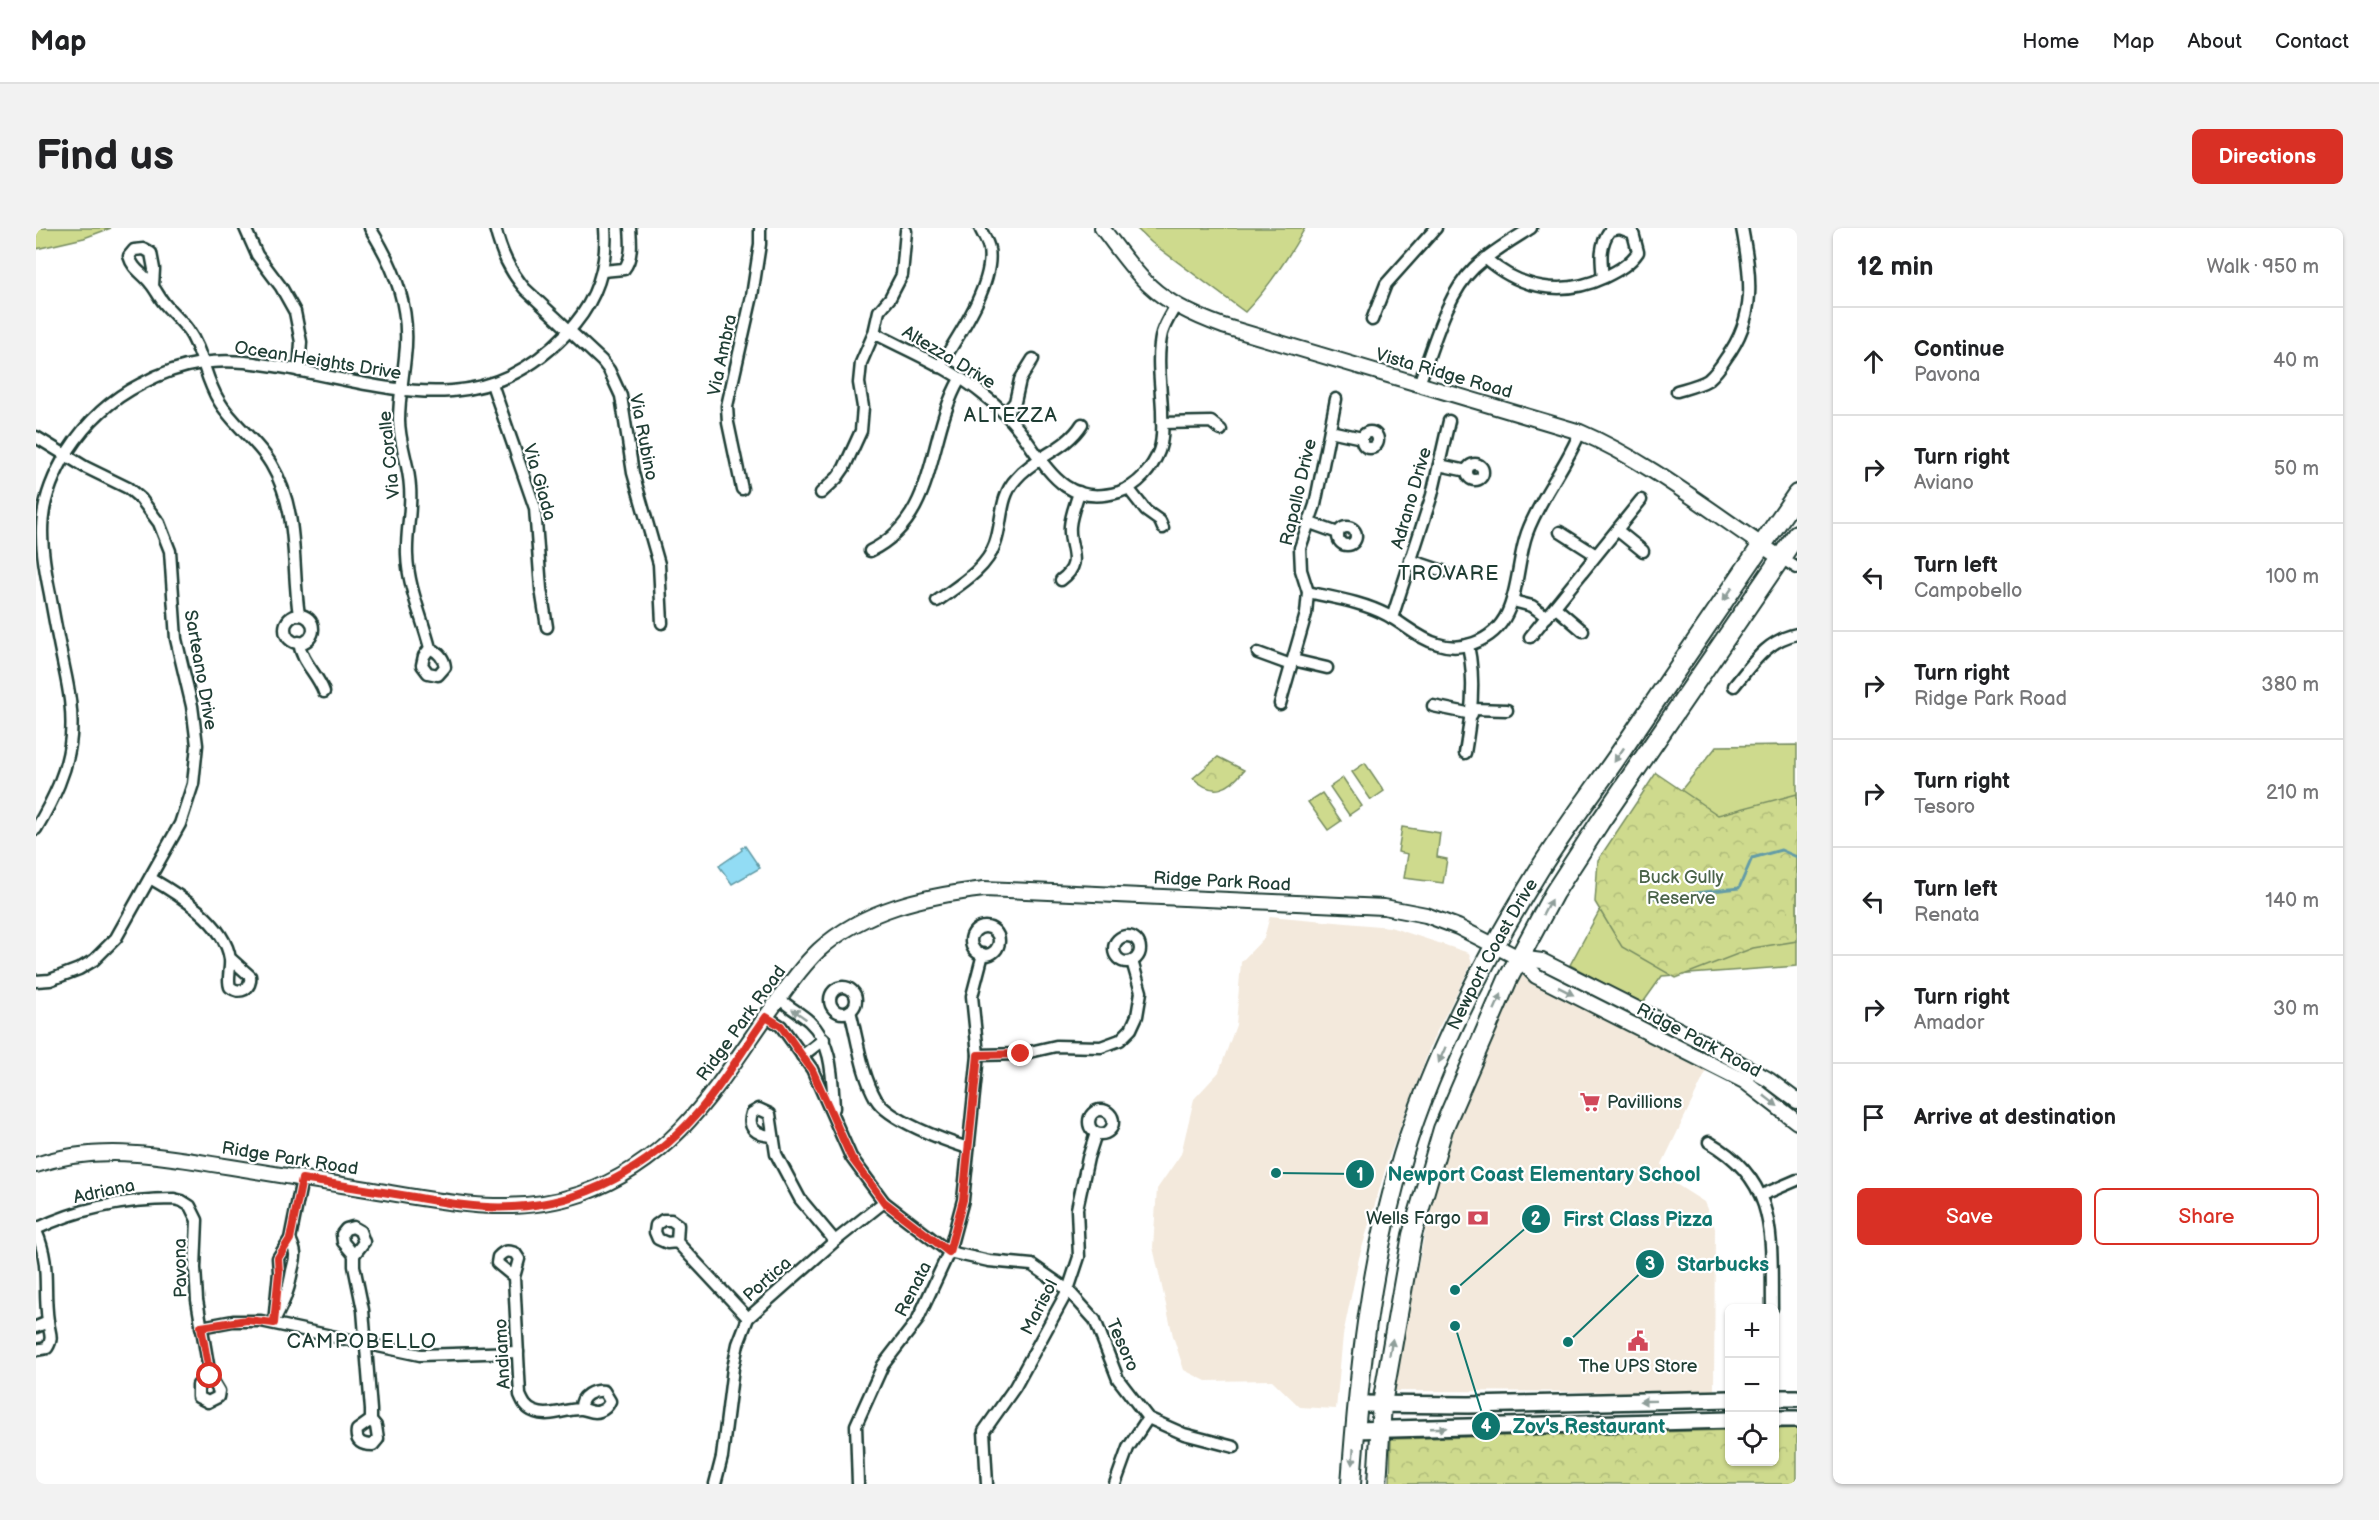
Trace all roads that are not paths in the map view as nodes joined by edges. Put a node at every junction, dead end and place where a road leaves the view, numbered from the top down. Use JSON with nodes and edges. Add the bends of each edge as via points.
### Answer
{"nodes":[{"id":1,"x":245,"y":228,"type":"edge"},
{"id":2,"x":370,"y":228,"type":"edge"},
{"id":3,"x":495,"y":228,"type":"edge"},
{"id":4,"x":605,"y":228,"type":"edge"},
{"id":5,"x":630,"y":228,"type":"edge"},
{"id":6,"x":760,"y":228,"type":"edge"},
{"id":7,"x":980,"y":228,"type":"edge"},
{"id":8,"x":1102,"y":228,"type":"edge"},
{"id":9,"x":1436,"y":228,"type":"edge"},
{"id":10,"x":1531,"y":228,"type":"edge"},
{"id":11,"x":1742,"y":228,"type":"edge"},
{"id":12,"x":906,"y":231,"type":"dead end"},
{"id":13,"x":1485,"y":258,"type":"junction"},
{"id":14,"x":603,"y":271,"type":"junction"},
{"id":15,"x":1603,"y":278,"type":"junction"},
{"id":16,"x":153,"y":286,"type":"dead end"},
{"id":17,"x":1176,"y":305,"type":"junction"},
{"id":18,"x":1372,"y":320,"type":"dead end"},
{"id":19,"x":570,"y":330,"type":"junction"},
{"id":20,"x":874,"y":333,"type":"junction"},
{"id":21,"x":1033,"y":359,"type":"dead end"},
{"id":22,"x":202,"y":363,"type":"junction"},
{"id":23,"x":939,"y":367,"type":"junction"},
{"id":24,"x":298,"y":371,"type":"junction"},
{"id":25,"x":960,"y":379,"type":"junction"},
{"id":26,"x":492,"y":384,"type":"junction"},
{"id":27,"x":1419,"y":384,"type":"junction"},
{"id":28,"x":399,"y":389,"type":"junction"},
{"id":29,"x":1677,"y":391,"type":"dead end"},
{"id":30,"x":1336,"y":399,"type":"dead end"},
{"id":31,"x":1005,"y":414,"type":"junction"},
{"id":32,"x":1449,"y":420,"type":"dead end"},
{"id":33,"x":1162,"y":423,"type":"junction"},
{"id":34,"x":1082,"y":424,"type":"dead end"},
{"id":35,"x":1221,"y":430,"type":"dead end"},
{"id":36,"x":1330,"y":431,"type":"junction"},
{"id":37,"x":1580,"y":432,"type":"junction"},
{"id":38,"x":36,"y":437,"type":"edge"},
{"id":39,"x":1362,"y":438,"type":"dead end"},
{"id":40,"x":65,"y":455,"type":"junction"},
{"id":41,"x":1039,"y":460,"type":"junction"},
{"id":42,"x":1439,"y":465,"type":"junction"},
{"id":43,"x":1467,"y":471,"type":"dead end"},
{"id":44,"x":1128,"y":488,"type":"junction"},
{"id":45,"x":742,"y":489,"type":"dead end"},
{"id":46,"x":1079,"y":492,"type":"junction"},
{"id":47,"x":821,"y":493,"type":"dead end"},
{"id":48,"x":1797,"y":494,"type":"edge"},
{"id":49,"x":1641,"y":500,"type":"dead end"},
{"id":50,"x":1310,"y":523,"type":"junction"},
{"id":51,"x":1163,"y":528,"type":"dead end"},
{"id":52,"x":1617,"y":530,"type":"junction"},
{"id":53,"x":1560,"y":532,"type":"dead end"},
{"id":54,"x":1338,"y":533,"type":"dead end"},
{"id":55,"x":1797,"y":534,"type":"edge"},
{"id":56,"x":1761,"y":545,"type":"junction"},
{"id":57,"x":870,"y":551,"type":"dead end"},
{"id":58,"x":1643,"y":551,"type":"dead end"},
{"id":59,"x":1596,"y":555,"type":"junction"},
{"id":60,"x":1781,"y":558,"type":"junction"},
{"id":61,"x":1410,"y":561,"type":"junction"},
{"id":62,"x":1797,"y":568,"type":"edge"},
{"id":63,"x":1443,"y":571,"type":"dead end"},
{"id":64,"x":1061,"y":580,"type":"dead end"},
{"id":65,"x":1308,"y":592,"type":"junction"},
{"id":66,"x":937,"y":601,"type":"dead end"},
{"id":67,"x":1513,"y":602,"type":"junction"},
{"id":68,"x":1555,"y":607,"type":"junction"},
{"id":69,"x":299,"y":615,"type":"junction"},
{"id":70,"x":1547,"y":617,"type":"junction"},
{"id":71,"x":1392,"y":618,"type":"junction"},
{"id":72,"x":662,"y":623,"type":"dead end"},
{"id":73,"x":547,"y":627,"type":"dead end"},
{"id":74,"x":1583,"y":631,"type":"dead end"},
{"id":75,"x":1797,"y":634,"type":"edge"},
{"id":76,"x":1530,"y":637,"type":"dead end"},
{"id":77,"x":299,"y":642,"type":"junction"},
{"id":78,"x":1468,"y":645,"type":"junction"},
{"id":79,"x":430,"y":648,"type":"dead end"},
{"id":80,"x":1258,"y":653,"type":"dead end"},
{"id":81,"x":1292,"y":662,"type":"junction"},
{"id":82,"x":1327,"y":668,"type":"dead end"},
{"id":83,"x":1734,"y":686,"type":"dead end"},
{"id":84,"x":324,"y":692,"type":"dead end"},
{"id":85,"x":1280,"y":704,"type":"dead end"},
{"id":86,"x":1432,"y":706,"type":"dead end"},
{"id":87,"x":1507,"y":710,"type":"dead end"},
{"id":88,"x":1472,"y":712,"type":"junction"},
{"id":89,"x":1465,"y":753,"type":"dead end"},
{"id":90,"x":36,"y":830,"type":"edge"},
{"id":91,"x":150,"y":878,"type":"junction"},
{"id":92,"x":1496,"y":946,"type":"junction"},
{"id":93,"x":983,"y":954,"type":"dead end"},
{"id":94,"x":230,"y":958,"type":"dead end"},
{"id":95,"x":1519,"y":958,"type":"junction"},
{"id":96,"x":1132,"y":961,"type":"dead end"},
{"id":97,"x":36,"y":981,"type":"edge"},
{"id":98,"x":779,"y":998,"type":"junction"},
{"id":99,"x":850,"y":1011,"type":"dead end"},
{"id":100,"x":766,"y":1017,"type":"junction"},
{"id":101,"x":824,"y":1039,"type":"junction"},
{"id":102,"x":978,"y":1055,"type":"junction"},
{"id":103,"x":802,"y":1056,"type":"junction"},
{"id":104,"x":1797,"y":1101,"type":"edge"},
{"id":105,"x":834,"y":1115,"type":"junction"},
{"id":106,"x":1797,"y":1122,"type":"edge"},
{"id":107,"x":1096,"y":1133,"type":"dead end"},
{"id":108,"x":772,"y":1137,"type":"dead end"},
{"id":109,"x":1709,"y":1142,"type":"dead end"},
{"id":110,"x":969,"y":1148,"type":"junction"},
{"id":111,"x":36,"y":1165,"type":"edge"},
{"id":112,"x":302,"y":1179,"type":"junction"},
{"id":113,"x":1797,"y":1180,"type":"edge"},
{"id":114,"x":1762,"y":1195,"type":"junction"},
{"id":115,"x":182,"y":1201,"type":"joint"},
{"id":116,"x":884,"y":1202,"type":"junction"},
{"id":117,"x":36,"y":1230,"type":"edge"},
{"id":118,"x":290,"y":1239,"type":"junction"},
{"id":119,"x":835,"y":1240,"type":"junction"},
{"id":120,"x":677,"y":1242,"type":"dead end"},
{"id":121,"x":949,"y":1252,"type":"junction"},
{"id":122,"x":354,"y":1255,"type":"dead end"},
{"id":123,"x":279,"y":1272,"type":"junction"},
{"id":124,"x":291,"y":1274,"type":"junction"},
{"id":125,"x":514,"y":1276,"type":"dead end"},
{"id":126,"x":1068,"y":1290,"type":"junction"},
{"id":127,"x":1772,"y":1304,"type":"edge"},
{"id":128,"x":748,"y":1318,"type":"junction"},
{"id":129,"x":48,"y":1322,"type":"junction"},
{"id":130,"x":274,"y":1323,"type":"junction"},
{"id":131,"x":201,"y":1327,"type":"junction"},
{"id":132,"x":36,"y":1328,"type":"edge"},
{"id":133,"x":366,"y":1344,"type":"junction"},
{"id":134,"x":36,"y":1350,"type":"edge"},
{"id":135,"x":518,"y":1352,"type":"junction"},
{"id":136,"x":210,"y":1376,"type":"dead end"},
{"id":137,"x":1779,"y":1398,"type":"edge"},
{"id":138,"x":1797,"y":1398,"type":"edge"},
{"id":139,"x":1725,"y":1399,"type":"edge"},
{"id":140,"x":1357,"y":1404,"type":"junction"},
{"id":141,"x":1382,"y":1404,"type":"junction"},
{"id":142,"x":581,"y":1409,"type":"dead end"},
{"id":143,"x":1148,"y":1418,"type":"junction"},
{"id":144,"x":1779,"y":1419,"type":"edge"},
{"id":145,"x":1797,"y":1419,"type":"edge"},
{"id":146,"x":370,"y":1420,"type":"dead end"},
{"id":147,"x":1725,"y":1420,"type":"edge"},
{"id":148,"x":1355,"y":1430,"type":"junction"},
{"id":149,"x":1380,"y":1430,"type":"junction"},
{"id":150,"x":1234,"y":1447,"type":"dead end"},
{"id":151,"x":715,"y":1484,"type":"edge"},
{"id":152,"x":858,"y":1484,"type":"edge"},
{"id":153,"x":987,"y":1484,"type":"edge"},
{"id":154,"x":1114,"y":1484,"type":"edge"},
{"id":155,"x":1351,"y":1484,"type":"edge"},
{"id":156,"x":1377,"y":1484,"type":"edge"}],
"edges":[{"from":1,"to":24,"type":"street","via":[[257,255],[295,312],[301,342]]},
{"from":2,"to":28,"type":"street","name":"Via Coralle","via":[[396,274],[405,312],[405,357]]},
{"from":3,"to":19,"type":"street","name":"Via Rubino","via":[[514,276]]},
{"from":4,"to":14,"type":"street","name":"Ocean Heights Drive"},
{"from":5,"to":14,"type":"street","via":[[628,265]]},
{"from":6,"to":45,"type":"street","name":"Via Ambra","via":[[752,296],[728,406]]},
{"from":7,"to":23,"type":"street","via":[[990,251],[990,267],[969,318]]},
{"from":8,"to":17,"type":"street","name":"Vista Ridge Road","via":[[1149,286]]},
{"from":9,"to":18,"type":"street","via":[[1386,284]]},
{"from":10,"to":13,"type":"street"},
{"from":11,"to":29,"type":"street","via":[[1750,280],[1743,327],[1731,352],[1707,381]]},
{"from":12,"to":20,"type":"street","via":[[902,275],[879,311]]},
{"from":13,"to":15,"type":"street","via":[[1510,276],[1535,286],[1568,288]]},
{"from":13,"to":27,"type":"street","via":[[1454,296]]},
{"from":14,"to":19,"type":"street","name":"Ocean Heights Drive","via":[[591,302]]},
{"from":15,"to":15,"type":"street","via":[[1632,261],[1638,252],[1633,233],[1620,228],[1610,230],[1603,239]]},
{"from":16,"to":22,"type":"street","via":[[191,334]]},
{"from":17,"to":27,"type":"street","name":"Vista Ridge Road","via":[[1223,326]]},
{"from":17,"to":33,"type":"street","name":"Altezza Drive","via":[[1160,345]]},
{"from":19,"to":26,"type":"street","name":"Ocean Heights Drive","via":[[528,367]]},
{"from":19,"to":72,"type":"street","name":"Via Rubino","via":[[609,370],[621,396],[633,473],[659,564]]},
{"from":20,"to":23,"type":"street","name":"Altezza Drive"},
{"from":20,"to":47,"type":"street","via":[[859,373],[861,431],[844,468]]},
{"from":21,"to":31,"type":"street"},
{"from":22,"to":24,"type":"street","name":"Ocean Heights Drive","via":[[248,362]]},
{"from":22,"to":40,"type":"street","name":"Ocean Heights Drive","via":[[161,375],[125,393],[91,422]]},
{"from":22,"to":69,"type":"street","via":[[219,401],[259,447],[281,485],[293,527]]},
{"from":23,"to":25,"type":"street","name":"Altezza Drive"},
{"from":24,"to":28,"type":"street","name":"Ocean Heights Drive"},
{"from":25,"to":31,"type":"street","name":"Altezza Drive"},
{"from":25,"to":57,"type":"street","via":[[947,402],[937,446],[915,507],[902,529]]},
{"from":26,"to":28,"type":"street","name":"Ocean Heights Drive","via":[[444,393]]},
{"from":26,"to":73,"type":"street","name":"Via Giada","via":[[535,508]]},
{"from":27,"to":37,"type":"street","name":"Vista Ridge Road"},
{"from":28,"to":79,"type":"street","name":"Via Coralle","via":[[400,440],[410,485],[407,556],[415,601]]},
{"from":30,"to":36,"type":"street","name":"Rapallo Drive"},
{"from":31,"to":41,"type":"street","name":"Altezza Drive"},
{"from":32,"to":42,"type":"street","name":"Adrano Drive"},
{"from":33,"to":35,"type":"street","via":[[1210,422]]},
{"from":33,"to":44,"type":"street","name":"Altezza Drive","via":[[1155,461]]},
{"from":34,"to":41,"type":"street","via":[[1067,442]]},
{"from":36,"to":39,"type":"street"},
{"from":36,"to":50,"type":"street","name":"Rapallo Drive"},
{"from":37,"to":56,"type":"street","name":"Vista Ridge Road","via":[[1628,455]]},
{"from":37,"to":67,"type":"street","via":[[1571,456],[1527,533]]},
{"from":38,"to":40,"type":"street","name":"Sarteano Drive"},
{"from":40,"to":90,"type":"street","name":"Ocean Heights Drive","via":[[46,492],[40,536],[70,695],[71,736],[62,778]]},
{"from":40,"to":91,"type":"street","name":"Sarteano Drive","via":[[141,499],[159,523],[170,551],[176,639],[196,726],[196,765],[184,814]]},
{"from":41,"to":46,"type":"street","name":"Altezza Drive","via":[[1053,478]]},
{"from":41,"to":66,"type":"street","via":[[1022,472],[1007,491],[995,544],[984,563]]},
{"from":42,"to":43,"type":"street"},
{"from":42,"to":61,"type":"street","name":"Adrano Drive"},
{"from":44,"to":46,"type":"street","name":"Altezza Drive","via":[[1106,494]]},
{"from":44,"to":51,"type":"street"},
{"from":46,"to":64,"type":"street","via":[[1070,528],[1074,561]]},
{"from":48,"to":56,"type":"main road","name":"Newport Coast Drive"},
{"from":49,"to":52,"type":"street"},
{"from":50,"to":54,"type":"street"},
{"from":50,"to":65,"type":"street","name":"Rapallo Drive","via":[[1300,548],[1300,570]]},
{"from":52,"to":58,"type":"street"},
{"from":52,"to":59,"type":"street"},
{"from":53,"to":59,"type":"street"},
{"from":55,"to":60,"type":"main road","name":"Newport Coast Drive"},
{"from":56,"to":60,"type":"street","name":"Vista Ridge Road"},
{"from":56,"to":92,"type":"main road","name":"Newport Coast Drive","one_way":true,"via":[[1540,870]]},
{"from":59,"to":68,"type":"street"},
{"from":60,"to":62,"type":"street"},
{"from":95,"to":60,"type":"main road","name":"Newport Coast Drive","one_way":true,"via":[[1554,893],[1600,822]]},
{"from":61,"to":63,"type":"street"},
{"from":61,"to":71,"type":"street","name":"Adrano Drive"},
{"from":65,"to":71,"type":"street","via":[[1362,605]]},
{"from":65,"to":81,"type":"street"},
{"from":67,"to":70,"type":"street","via":[[1532,606]]},
{"from":67,"to":78,"type":"street","via":[[1495,631]]},
{"from":68,"to":70,"type":"street"},
{"from":68,"to":74,"type":"street"},
{"from":69,"to":77,"type":"street","via":[[290,619],[285,628],[290,638]]},
{"from":69,"to":77,"type":"street","via":[[309,619],[313,629],[309,638]]},
{"from":70,"to":76,"type":"street"},
{"from":71,"to":78,"type":"street","via":[[1426,640]]},
{"from":75,"to":83,"type":"street","via":[[1769,646]]},
{"from":77,"to":84,"type":"street","via":[[303,658]]},
{"from":78,"to":88,"type":"street","via":[[1473,664]]},
{"from":80,"to":81,"type":"street"},
{"from":81,"to":82,"type":"street"},
{"from":81,"to":85,"type":"street"},
{"from":86,"to":88,"type":"street"},
{"from":87,"to":88,"type":"street"},
{"from":88,"to":89,"type":"street"},
{"from":91,"to":94,"type":"street","via":[[174,891],[203,916],[215,929]]},
{"from":91,"to":97,"type":"street","name":"Sarteano Drive","via":[[106,949],[79,969]]},
{"from":92,"to":95,"type":"street","name":"Ridge Park Road"},
{"from":92,"to":98,"type":"street","name":"Ridge Park Road","via":[[1426,915],[1384,907],[984,889],[917,900],[852,927],[819,950]]},
{"from":92,"to":140,"type":"main road","name":"Newport Coast Drive","one_way":true,"via":[[1464,1004],[1403,1155],[1369,1307]]},
{"from":93,"to":102,"type":"street","name":"Renata","via":[[972,996]]},
{"from":95,"to":104,"type":"street","name":"Ridge Park Road","via":[[1542,961],[1703,1042]]},
{"from":95,"to":106,"type":"street","name":"Ridge Park Road","one_way":true,"via":[[1536,976],[1744,1081]]},
{"from":141,"to":95,"type":"main road","name":"Newport Coast Drive","one_way":true,"via":[[1412,1235],[1435,1155],[1478,1046]]},
{"from":96,"to":102,"type":"street","via":[[1141,992],[1137,1016],[1120,1040],[1101,1047],[1056,1046],[1021,1054]]},
{"from":98,"to":100,"type":"street","name":"Ridge Park Road"},
{"from":101,"to":98,"type":"street","name":"Tesoro","one_way":true,"via":[[809,1021]]},
{"from":99,"to":110,"type":"street","via":[[877,1102],[933,1137]]},
{"from":100,"to":103,"type":"street","name":"Tesoro","via":[[781,1026]]},
{"from":100,"to":112,"type":"street","name":"Ridge Park Road","via":[[676,1137],[632,1170],[580,1194],[540,1204],[486,1207]]},
{"from":101,"to":103,"type":"street"},
{"from":101,"to":105,"type":"street","name":"Tesoro","via":[[832,1070]]},
{"from":102,"to":110,"type":"street","name":"Renata"},
{"from":103,"to":105,"type":"street","name":"Tesoro"},
{"from":105,"to":116,"type":"street","name":"Tesoro","via":[[851,1157]]},
{"from":107,"to":126,"type":"street","name":"Marisol","via":[[1077,1209],[1079,1257]]},
{"from":108,"to":119,"type":"street","via":[[776,1154],[800,1199]]},
{"from":109,"to":114,"type":"street","via":[[1743,1167]]},
{"from":110,"to":121,"type":"street","name":"Renata","via":[[963,1200]]},
{"from":111,"to":112,"type":"street","name":"Ridge Park Road","via":[[81,1154],[135,1152]]},
{"from":112,"to":118,"type":"street"},
{"from":113,"to":114,"type":"street"},
{"from":114,"to":127,"type":"street","via":[[1771,1239]]},
{"from":115,"to":117,"type":"street","name":"Adriana","via":[[115,1203],[76,1213]]},
{"from":115,"to":131,"type":"street","name":"Pavona","via":[[190,1206],[197,1220],[195,1276]]},
{"from":116,"to":119,"type":"street","name":"Portica"},
{"from":116,"to":121,"type":"street","name":"Tesoro"},
{"from":117,"to":129,"type":"street","via":[[45,1257]]},
{"from":118,"to":123,"type":"street","via":[[278,1258]]},
{"from":118,"to":124,"type":"street","via":[[296,1262]]},
{"from":119,"to":128,"type":"street","name":"Portica"},
{"from":120,"to":128,"type":"street"},
{"from":121,"to":126,"type":"street","name":"Tesoro","via":[[1032,1265]]},
{"from":121,"to":152,"type":"street","name":"Renata","via":[[917,1321],[883,1365],[856,1425]]},
{"from":122,"to":133,"type":"street"},
{"from":123,"to":124,"type":"street"},
{"from":123,"to":130,"type":"street"},
{"from":124,"to":130,"type":"street","via":[[290,1290]]},
{"from":125,"to":135,"type":"street","name":"Andiamo"},
{"from":126,"to":143,"type":"street","name":"Tesoro","via":[[1095,1320],[1118,1379]]},
{"from":126,"to":153,"type":"street","name":"Marisol","via":[[1015,1387],[984,1431]]},
{"from":128,"to":151,"type":"street","name":"Portica","via":[[732,1368],[722,1457]]},
{"from":129,"to":132,"type":"street"},
{"from":129,"to":134,"type":"street","via":[[51,1342],[47,1348]]},
{"from":130,"to":131,"type":"street","via":[[247,1320]]},
{"from":130,"to":133,"type":"street"},
{"from":131,"to":136,"type":"street","name":"Pavona"},
{"from":133,"to":135,"type":"street","via":[[420,1355]]},
{"from":133,"to":146,"type":"street"},
{"from":135,"to":142,"type":"street","name":"Andiamo","via":[[520,1395],[527,1407],[541,1414]]},
{"from":137,"to":138,"type":"main road"},
{"from":139,"to":141,"type":"main road","one_way":true},
{"from":140,"to":141,"type":"main road"},
{"from":140,"to":148,"type":"main road","name":"Newport Coast Drive"},
{"from":141,"to":149,"type":"main road","name":"Newport Coast Drive"},
{"from":143,"to":150,"type":"street","name":"Tesoro","via":[[1184,1434]]},
{"from":143,"to":154,"type":"street","via":[[1128,1448]]},
{"from":144,"to":145,"type":"main road"},
{"from":149,"to":147,"type":"main road","one_way":true},
{"from":148,"to":149,"type":"main road"},
{"from":148,"to":155,"type":"main road","name":"Newport Coast Drive","one_way":true},
{"from":149,"to":156,"type":"main road","name":"Newport Coast Drive"}]}
